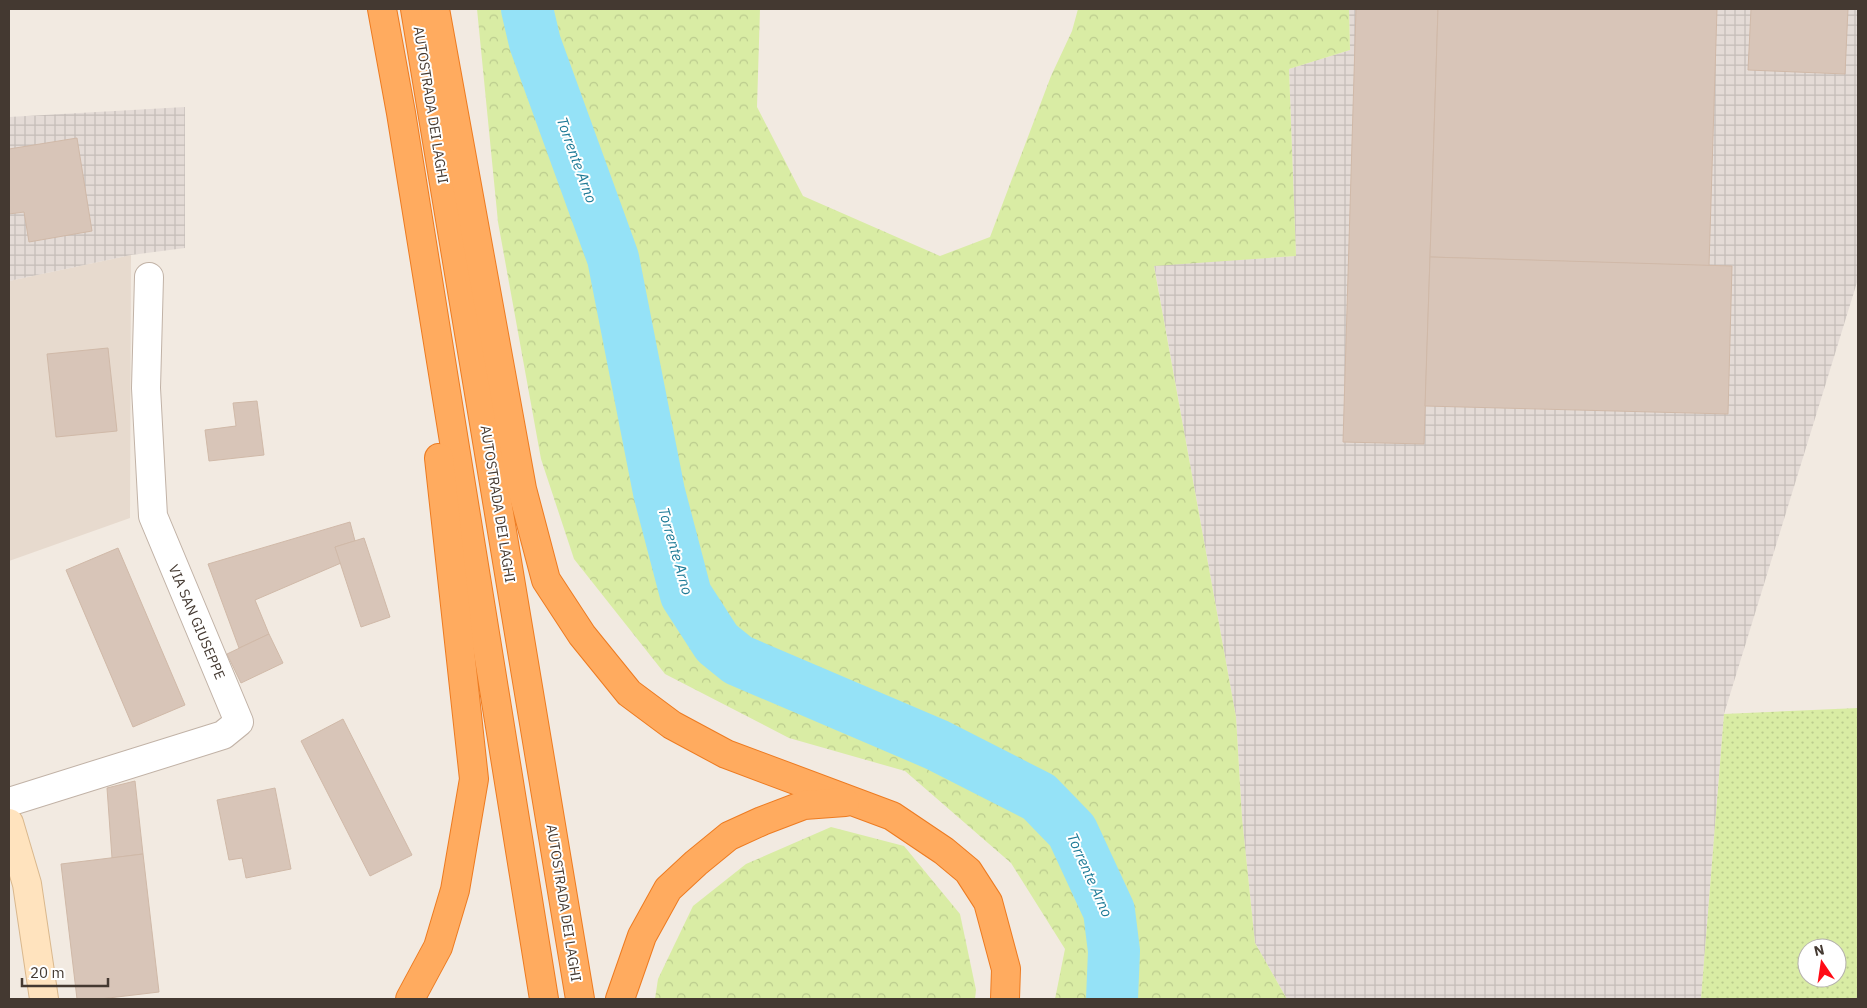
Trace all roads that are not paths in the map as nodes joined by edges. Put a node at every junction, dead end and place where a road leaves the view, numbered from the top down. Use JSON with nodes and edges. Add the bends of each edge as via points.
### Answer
{"nodes":[{"id":1,"x":382,"y":9,"type":"edge"},
{"id":2,"x":415,"y":9,"type":"edge"},
{"id":3,"x":435,"y":9,"type":"edge"},
{"id":4,"x":401,"y":113,"type":"junction"},
{"id":5,"x":148,"y":277,"type":"dead end"},
{"id":6,"x":854,"y":801,"type":"junction"},
{"id":7,"x":9,"y":802,"type":"edge"},
{"id":8,"x":9,"y":823,"type":"edge"},
{"id":9,"x":44,"y":999,"type":"edge"},
{"id":10,"x":410,"y":999,"type":"edge"},
{"id":11,"x":544,"y":999,"type":"edge"},
{"id":12,"x":580,"y":999,"type":"edge"},
{"id":13,"x":620,"y":999,"type":"edge"},
{"id":14,"x":1005,"y":999,"type":"edge"}],
"edges":[{"from":1,"to":4,"type":"highway"},
{"from":2,"to":12,"type":"highway","name":"AUTOSTRADA DEI LAGHI"},
{"from":3,"to":6,"type":"highway","via":[[522,489],[546,580],[582,634],[629,693],[672,725],[726,754]]},
{"from":4,"to":10,"type":"highway","via":[[474,779],[455,890],[438,947]]},
{"from":4,"to":11,"type":"highway"},
{"from":5,"to":7,"type":"street","name":"VIA SAN GIUSEPPE","via":[[146,388],[152,516],[240,722],[223,735]]},
{"from":6,"to":13,"type":"highway","via":[[804,805],[762,821],[729,836],[696,863],[668,889],[642,936]]},
{"from":6,"to":14,"type":"highway","via":[[892,816],[968,871],[988,902],[1006,969]]},
{"from":8,"to":9,"type":"main road","via":[[27,884]]}]}
